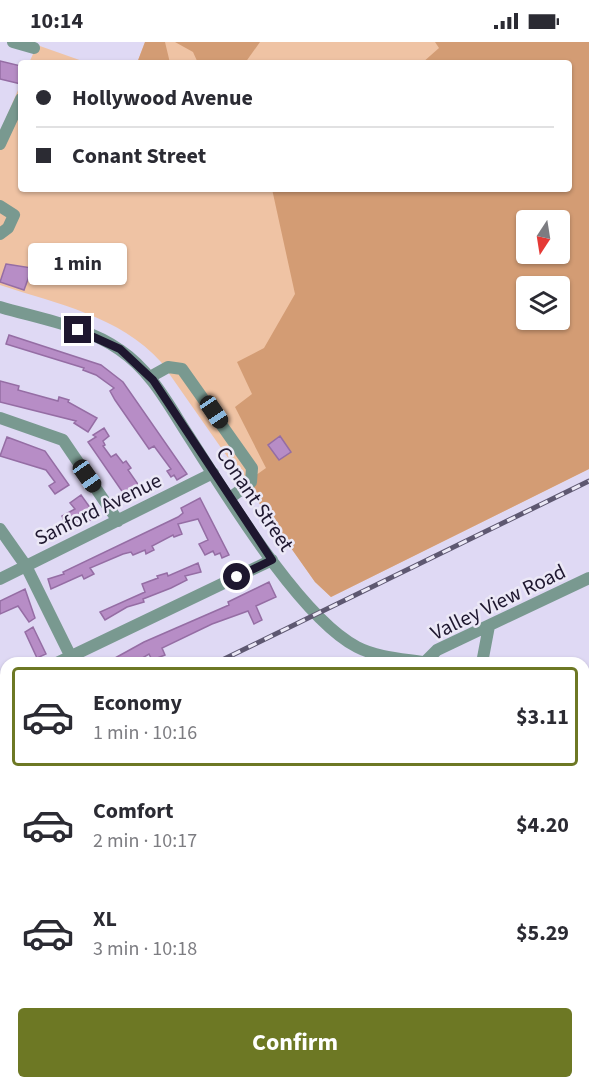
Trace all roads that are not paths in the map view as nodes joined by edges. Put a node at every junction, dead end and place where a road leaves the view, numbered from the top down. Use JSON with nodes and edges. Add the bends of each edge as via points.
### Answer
{"nodes":[{"id":1,"x":13,"y":42,"type":"edge"},
{"id":2,"x":34,"y":48,"type":"dead end"},
{"id":3,"x":18,"y":105,"type":"edge"},
{"id":4,"x":0,"y":144,"type":"edge"},
{"id":5,"x":0,"y":206,"type":"edge"},
{"id":6,"x":0,"y":234,"type":"edge"},
{"id":7,"x":0,"y":307,"type":"edge"},
{"id":8,"x":150,"y":377,"type":"junction"},
{"id":9,"x":0,"y":418,"type":"edge"},
{"id":10,"x":213,"y":473,"type":"junction"},
{"id":11,"x":230,"y":498,"type":"junction"},
{"id":12,"x":118,"y":521,"type":"junction"},
{"id":13,"x":0,"y":529,"type":"edge"},
{"id":14,"x":272,"y":560,"type":"junction"},
{"id":15,"x":26,"y":566,"type":"junction"},
{"id":16,"x":589,"y":578,"type":"edge"},
{"id":17,"x":0,"y":579,"type":"edge"},
{"id":18,"x":489,"y":626,"type":"junction"},
{"id":19,"x":70,"y":657,"type":"joint"},
{"id":20,"x":377,"y":657,"type":"edge"},
{"id":21,"x":432,"y":657,"type":"edge"},
{"id":22,"x":483,"y":657,"type":"edge"},
{"id":23,"x":452,"y":1089,"type":"edge"},
{"id":24,"x":480,"y":1089,"type":"edge"}],
"edges":[{"from":1,"to":2,"type":"street"},
{"from":3,"to":4,"type":"street"},
{"from":5,"to":6,"type":"street","via":[[14,214],[8,228]]},
{"from":7,"to":8,"type":"street","name":"Conant Street","via":[[78,330],[120,349]]},
{"from":8,"to":10,"type":"street","name":"Conant Street"},
{"from":8,"to":11,"type":"street","via":[[168,367],[182,369],[252,468],[251,482]]},
{"from":9,"to":12,"type":"street","via":[[63,440]]},
{"from":10,"to":11,"type":"street","name":"Conant Street"},
{"from":10,"to":12,"type":"street","name":"Sanford Avenue"},
{"from":11,"to":14,"type":"street","name":"Conant Street"},
{"from":12,"to":15,"type":"street","name":"Sanford Avenue"},
{"from":13,"to":15,"type":"street"},
{"from":14,"to":19,"type":"street"},
{"from":14,"to":20,"type":"street","name":"Conant Street","via":[[327,625]]},
{"from":15,"to":17,"type":"street","name":"Sanford Avenue"},
{"from":15,"to":19,"type":"street"},
{"from":16,"to":18,"type":"street","name":"Valley View Road"},
{"from":18,"to":21,"type":"street","name":"Valley View Road","via":[[437,650]]},
{"from":18,"to":22,"type":"street"},
{"from":23,"to":24,"type":"street"}]}
